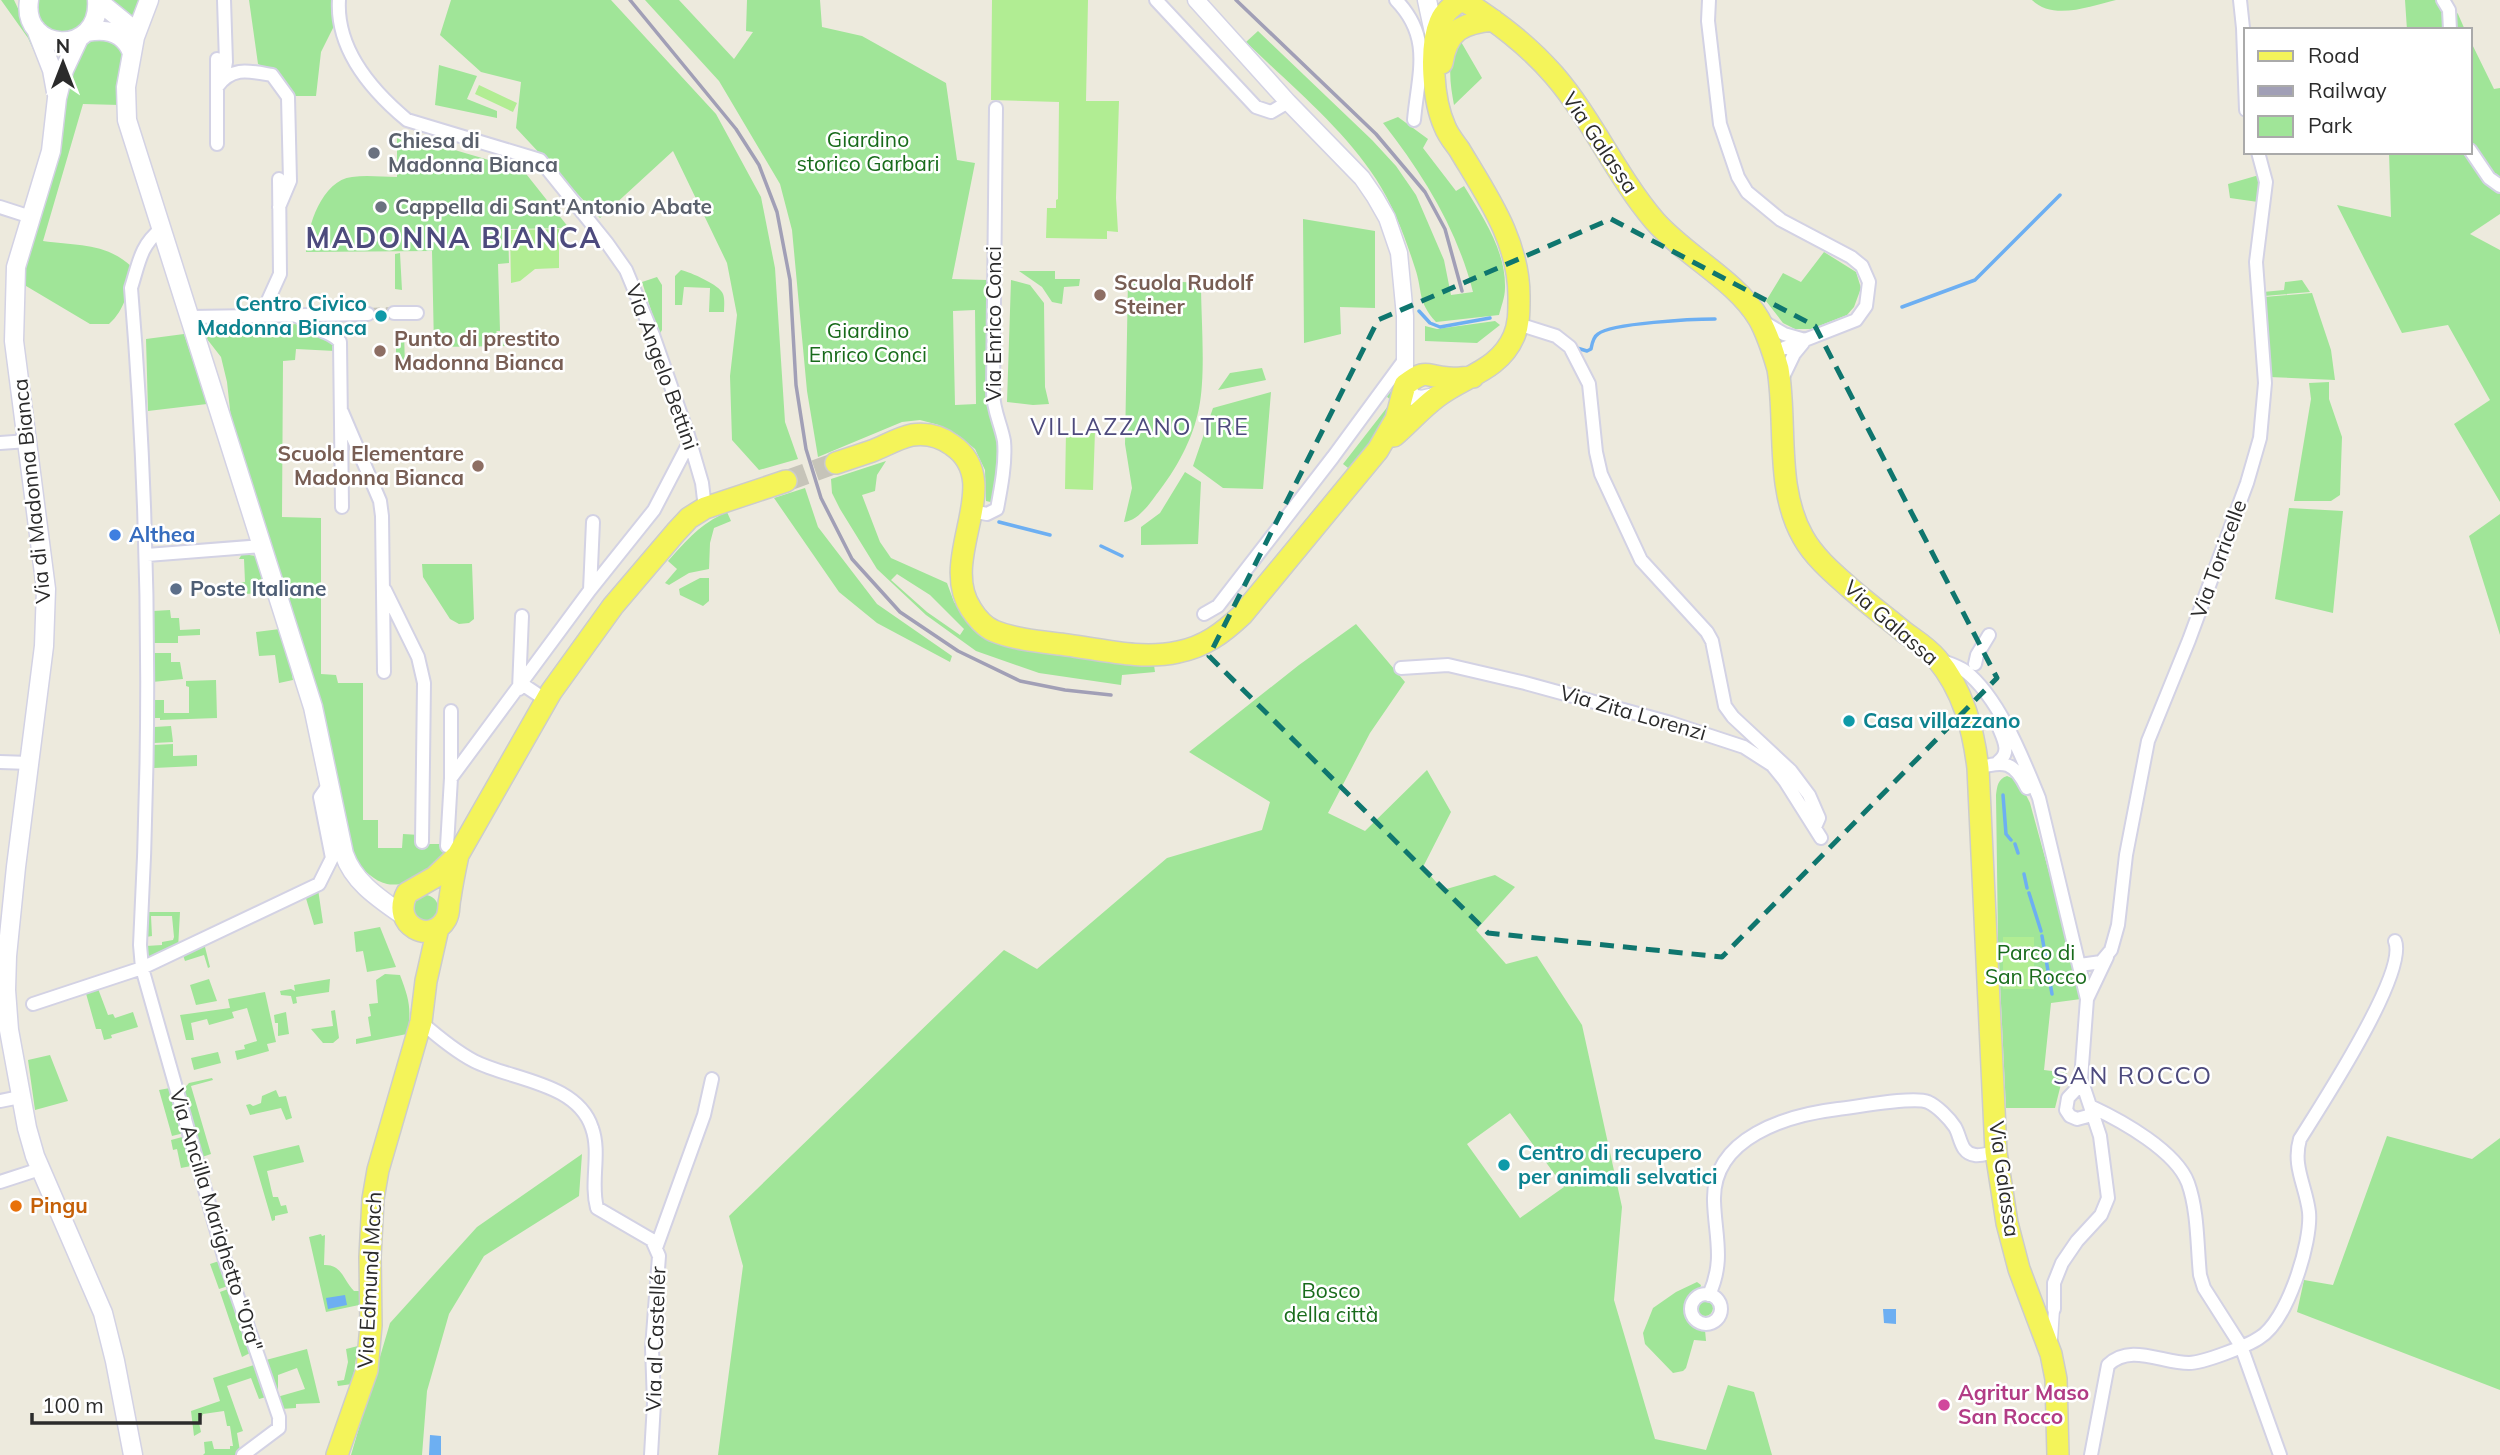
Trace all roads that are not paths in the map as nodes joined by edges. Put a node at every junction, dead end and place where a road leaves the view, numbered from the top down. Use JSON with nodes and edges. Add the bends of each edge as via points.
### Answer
{"nodes":[{"id":1,"x":97,"y":0,"type":"edge"},
{"id":2,"x":149,"y":0,"type":"edge"},
{"id":3,"x":224,"y":0,"type":"edge"},
{"id":4,"x":339,"y":0,"type":"edge"},
{"id":5,"x":1156,"y":0,"type":"edge"},
{"id":6,"x":1196,"y":0,"type":"edge"},
{"id":7,"x":1396,"y":0,"type":"edge"},
{"id":8,"x":1427,"y":0,"type":"edge"},
{"id":9,"x":1463,"y":0,"type":"edge"},
{"id":10,"x":1709,"y":0,"type":"edge"},
{"id":11,"x":2240,"y":0,"type":"edge"},
{"id":12,"x":2443,"y":0,"type":"edge"},
{"id":13,"x":28,"y":11,"type":"edge"},
{"id":14,"x":1493,"y":20,"type":"junction"},
{"id":15,"x":2450,"y":28,"type":"edge"},
{"id":16,"x":1456,"y":30,"type":"junction"},
{"id":17,"x":83,"y":35,"type":"junction"},
{"id":18,"x":1436,"y":39,"type":"junction"},
{"id":19,"x":134,"y":45,"type":"junction"},
{"id":20,"x":2244,"y":55,"type":"edge"},
{"id":21,"x":216,"y":59,"type":"dead end"},
{"id":22,"x":220,"y":83,"type":"junction"},
{"id":23,"x":57,"y":98,"type":"junction"},
{"id":24,"x":1288,"y":102,"type":"junction"},
{"id":25,"x":996,"y":108,"type":"dead end"},
{"id":26,"x":1413,"y":120,"type":"dead end"},
{"id":27,"x":217,"y":144,"type":"dead end"},
{"id":28,"x":1460,"y":151,"type":"junction"},
{"id":29,"x":2472,"y":153,"type":"edge"},
{"id":30,"x":2259,"y":154,"type":"edge"},
{"id":31,"x":279,"y":179,"type":"dead end"},
{"id":32,"x":2500,"y":186,"type":"edge"},
{"id":33,"x":279,"y":207,"type":"junction"},
{"id":34,"x":4,"y":208,"type":"edge"},
{"id":35,"x":31,"y":217,"type":"junction"},
{"id":36,"x":161,"y":229,"type":"junction"},
{"id":37,"x":394,"y":313,"type":"tunnel mouth"},
{"id":38,"x":417,"y":313,"type":"dead end"},
{"id":39,"x":368,"y":314,"type":"tunnel mouth"},
{"id":40,"x":295,"y":315,"type":"junction"},
{"id":41,"x":261,"y":316,"type":"junction"},
{"id":42,"x":190,"y":317,"type":"junction"},
{"id":43,"x":1759,"y":319,"type":"junction"},
{"id":44,"x":1518,"y":324,"type":"junction"},
{"id":45,"x":1806,"y":340,"type":"junction"},
{"id":46,"x":1773,"y":352,"type":"junction"},
{"id":47,"x":1405,"y":354,"type":"junction"},
{"id":48,"x":1430,"y":373,"type":"junction"},
{"id":49,"x":1473,"y":377,"type":"junction"},
{"id":50,"x":1405,"y":384,"type":"junction"},
{"id":51,"x":1780,"y":384,"type":"junction"},
{"id":52,"x":1438,"y":395,"type":"junction"},
{"id":53,"x":342,"y":412,"type":"junction"},
{"id":54,"x":28,"y":441,"type":"junction"},
{"id":55,"x":690,"y":441,"type":"junction"},
{"id":56,"x":0,"y":443,"type":"edge"},
{"id":57,"x":1378,"y":450,"type":"junction"},
{"id":58,"x":836,"y":463,"type":"tunnel mouth"},
{"id":59,"x":786,"y":481,"type":"tunnel mouth"},
{"id":60,"x":342,"y":507,"type":"dead end"},
{"id":61,"x":705,"y":508,"type":"junction"},
{"id":62,"x":971,"y":511,"type":"junction"},
{"id":63,"x":593,"y":522,"type":"dead end"},
{"id":64,"x":1269,"y":540,"type":"junction"},
{"id":65,"x":261,"y":546,"type":"junction"},
{"id":66,"x":147,"y":555,"type":"junction"},
{"id":67,"x":1290,"y":556,"type":"junction"},
{"id":68,"x":383,"y":587,"type":"junction"},
{"id":69,"x":590,"y":590,"type":"junction"},
{"id":70,"x":1204,"y":614,"type":"dead end"},
{"id":71,"x":522,"y":616,"type":"dead end"},
{"id":72,"x":1989,"y":635,"type":"dead end"},
{"id":73,"x":1937,"y":659,"type":"junction"},
{"id":74,"x":1975,"y":666,"type":"junction"},
{"id":75,"x":1401,"y":668,"type":"dead end"},
{"id":76,"x":384,"y":672,"type":"dead end"},
{"id":77,"x":520,"y":687,"type":"junction"},
{"id":78,"x":547,"y":699,"type":"junction"},
{"id":79,"x":1992,"y":701,"type":"junction"},
{"id":80,"x":451,"y":711,"type":"dead end"},
{"id":81,"x":0,"y":762,"type":"edge"},
{"id":82,"x":30,"y":763,"type":"junction"},
{"id":83,"x":1988,"y":765,"type":"junction"},
{"id":84,"x":451,"y":778,"type":"junction"},
{"id":85,"x":330,"y":783,"type":"junction"},
{"id":86,"x":2046,"y":828,"type":"junction"},
{"id":87,"x":422,"y":842,"type":"dead end"},
{"id":88,"x":453,"y":850,"type":"junction"},
{"id":89,"x":419,"y":886,"type":"junction"},
{"id":90,"x":369,"y":890,"type":"junction"},
{"id":91,"x":449,"y":903,"type":"junction"},
{"id":92,"x":410,"y":923,"type":"junction"},
{"id":93,"x":438,"y":928,"type":"junction"},
{"id":94,"x":2395,"y":940,"type":"dead end"},
{"id":95,"x":2107,"y":957,"type":"junction"},
{"id":96,"x":2080,"y":965,"type":"junction"},
{"id":97,"x":142,"y":968,"type":"junction"},
{"id":98,"x":426,"y":981,"type":"junction"},
{"id":99,"x":2087,"y":999,"type":"junction"},
{"id":100,"x":33,"y":1004,"type":"dead end"},
{"id":101,"x":421,"y":1022,"type":"junction"},
{"id":102,"x":712,"y":1079,"type":"dead end"},
{"id":103,"x":2082,"y":1083,"type":"junction"},
{"id":104,"x":20,"y":1097,"type":"junction"},
{"id":105,"x":0,"y":1101,"type":"edge"},
{"id":106,"x":2092,"y":1108,"type":"junction"},
{"id":107,"x":1996,"y":1152,"type":"junction"},
{"id":108,"x":40,"y":1169,"type":"junction"},
{"id":109,"x":0,"y":1182,"type":"edge"},
{"id":110,"x":656,"y":1248,"type":"junction"},
{"id":111,"x":1709,"y":1294,"type":"dead end"},
{"id":112,"x":2054,"y":1309,"type":"joint"},
{"id":113,"x":2241,"y":1346,"type":"junction"},
{"id":114,"x":2051,"y":1354,"type":"junction"},
{"id":115,"x":132,"y":1455,"type":"edge"},
{"id":116,"x":243,"y":1455,"type":"edge"},
{"id":117,"x":337,"y":1455,"type":"edge"},
{"id":118,"x":651,"y":1455,"type":"edge"},
{"id":119,"x":2058,"y":1455,"type":"edge"},
{"id":120,"x":2091,"y":1455,"type":"edge"},
{"id":121,"x":2280,"y":1455,"type":"edge"}],
"edges":[{"from":1,"to":17,"type":"main road","name":"Via di Madonna Bianca","via":[[96,18]]},
{"from":1,"to":19,"type":"main road","via":[[129,26]]},
{"from":2,"to":19,"type":"main road"},
{"from":3,"to":22,"type":"street","via":[[226,62]]},
{"from":4,"to":55,"type":"street","name":"Via Angelo Bettini","via":[[342,28],[355,64],[389,105],[407,120],[540,160],[607,243],[640,300]]},
{"from":5,"to":24,"type":"street","via":[[1256,107],[1271,112]]},
{"from":6,"to":24,"type":"street"},
{"from":7,"to":26,"type":"street","via":[[1418,30],[1420,43]]},
{"from":8,"to":18,"type":"main road"},
{"from":9,"to":14,"type":"main road","name":"Via Galassa"},
{"from":9,"to":16,"type":"main road"},
{"from":9,"to":18,"type":"main road","via":[[1444,13]]},
{"from":10,"to":45,"type":"street","via":[[1720,124],[1738,177],[1768,210],[1851,257],[1867,273],[1868,297],[1861,316]]},
{"from":11,"to":20,"type":"street"},
{"from":12,"to":15,"type":"street"},
{"from":13,"to":17,"type":"main road","via":[[51,40]]},
{"from":13,"to":23,"type":"main road","name":"Via di Madonna Bianca","via":[[52,70]]},
{"from":14,"to":16,"type":"main road"},
{"from":14,"to":43,"type":"main road","name":"Via Galassa","via":[[1555,76],[1656,223],[1743,299]]},
{"from":16,"to":28,"type":"main road","via":[[1442,64],[1446,104]]},
{"from":17,"to":19,"type":"main road","via":[[110,31]]},
{"from":17,"to":23,"type":"main road","name":"Via di Madonna Bianca","via":[[64,70]]},
{"from":18,"to":28,"type":"main road","via":[[1438,104],[1444,126]]},
{"from":19,"to":36,"type":"main road","via":[[126,87],[127,120]]},
{"from":21,"to":22,"type":"street"},
{"from":22,"to":27,"type":"street"},
{"from":22,"to":33,"type":"street","via":[[243,69],[272,75],[288,97],[290,181]]},
{"from":23,"to":35,"type":"main road","name":"Via di Madonna Bianca","via":[[51,151]]},
{"from":24,"to":47,"type":"street","via":[[1362,178],[1387,218],[1403,273]]},
{"from":25,"to":62,"type":"street","name":"Via Enrico Conci","via":[[993,392],[1004,442],[1002,485],[997,509],[987,514]]},
{"from":28,"to":44,"type":"main road","via":[[1508,235],[1518,275]]},
{"from":29,"to":32,"type":"street"},
{"from":30,"to":95,"type":"street","name":"Via Torricelle","via":[[2266,182],[2256,262],[2265,383],[2260,438],[2148,741],[2118,925]]},
{"from":31,"to":33,"type":"street"},
{"from":33,"to":41,"type":"street","via":[[280,274]]},
{"from":34,"to":35,"type":"street"},
{"from":35,"to":54,"type":"main road","name":"Via di Madonna Bianca","via":[[16,267],[14,341]]},
{"from":36,"to":42,"type":"main road"},
{"from":36,"to":66,"type":"street","name":"Via Ancilla Marighetto \"Ora\"","via":[[142,252],[131,288]]},
{"from":37,"to":38,"type":"street"},
{"from":39,"to":40,"type":"street"},
{"from":40,"to":41,"type":"street"},
{"from":40,"to":53,"type":"street","via":[[340,342]]},
{"from":41,"to":42,"type":"street"},
{"from":42,"to":65,"type":"main road"},
{"from":43,"to":45,"type":"street"},
{"from":43,"to":46,"type":"main road","name":"Via Galassa"},
{"from":44,"to":49,"type":"main road","via":[[1506,351]]},
{"from":44,"to":75,"type":"street","name":"Via Zita Lorenzi","via":[[1556,336],[1570,347],[1589,384],[1601,474],[1641,560],[1707,632],[1715,648],[1725,706],[1803,787],[1819,818],[1818,832],[1772,765],[1744,747],[1525,682],[1448,665]]},
{"from":45,"to":46,"type":"street"},
{"from":45,"to":51,"type":"street"},
{"from":46,"to":51,"type":"main road","name":"Via Galassa"},
{"from":47,"to":48,"type":"street"},
{"from":47,"to":50,"type":"street"},
{"from":47,"to":64,"type":"street"},
{"from":48,"to":49,"type":"main road"},
{"from":48,"to":50,"type":"main road"},
{"from":49,"to":52,"type":"main road"},
{"from":50,"to":52,"type":"street","via":[[1413,397]]},
{"from":50,"to":57,"type":"main road","via":[[1396,419]]},
{"from":51,"to":73,"type":"main road","name":"Via Galassa","via":[[1789,499],[1803,539],[1842,581]]},
{"from":52,"to":57,"type":"main road"},
{"from":53,"to":60,"type":"street"},
{"from":53,"to":68,"type":"street","via":[[380,501]]},
{"from":54,"to":56,"type":"street"},
{"from":54,"to":82,"type":"main road","name":"Via di Madonna Bianca","via":[[47,589]]},
{"from":55,"to":61,"type":"street","name":"Via Angelo Bettini"},
{"from":55,"to":69,"type":"street","via":[[654,510]]},
{"from":57,"to":67,"type":"main road"},
{"from":58,"to":62,"type":"main road","via":[[902,438],[933,436],[955,447],[970,464],[974,476]]},
{"from":59,"to":61,"type":"main road"},
{"from":61,"to":78,"type":"main road","via":[[676,532],[612,607]]},
{"from":62,"to":67,"type":"main road","via":[[960,570],[965,598],[993,630],[1033,640],[1142,655],[1199,646],[1219,636],[1242,615]]},
{"from":63,"to":69,"type":"street"},
{"from":64,"to":67,"type":"street"},
{"from":64,"to":70,"type":"street","via":[[1218,606]]},
{"from":65,"to":66,"type":"street"},
{"from":65,"to":85,"type":"main road","via":[[313,707]]},
{"from":66,"to":97,"type":"street","name":"Via Ancilla Marighetto \"Ora\""},
{"from":68,"to":76,"type":"street"},
{"from":68,"to":87,"type":"street","via":[[418,657],[424,683]]},
{"from":69,"to":77,"type":"street"},
{"from":71,"to":77,"type":"street"},
{"from":72,"to":74,"type":"street"},
{"from":73,"to":74,"type":"street"},
{"from":73,"to":83,"type":"main road","name":"Via Galassa","via":[[1965,707]]},
{"from":74,"to":79,"type":"street"},
{"from":77,"to":78,"type":"street"},
{"from":77,"to":84,"type":"street"},
{"from":78,"to":88,"type":"main road"},
{"from":79,"to":83,"type":"street","via":[[1993,716],[2006,744],[2004,755]]},
{"from":79,"to":86,"type":"street","via":[[2028,771]]},
{"from":80,"to":84,"type":"street"},
{"from":81,"to":82,"type":"street"},
{"from":82,"to":104,"type":"main road","name":"Via di Madonna Bianca","via":[[7,956],[9,1030]]},
{"from":83,"to":86,"type":"street","via":[[2007,764],[2018,772]]},
{"from":83,"to":107,"type":"main road","name":"Via Galassa"},
{"from":84,"to":88,"type":"street"},
{"from":85,"to":90,"type":"main road","via":[[349,868]]},
{"from":85,"to":97,"type":"street","via":[[320,797],[332,858],[319,884]]},
{"from":86,"to":96,"type":"street"},
{"from":88,"to":89,"type":"main road","via":[[435,877]]},
{"from":88,"to":91,"type":"main road"},
{"from":89,"to":90,"type":"main road","via":[[399,892]]},
{"from":89,"to":91,"type":"main road","via":[[437,887]]},
{"from":89,"to":92,"type":"main road","via":[[403,901]]},
{"from":90,"to":92,"type":"main road"},
{"from":91,"to":93,"type":"main road","via":[[447,917]]},
{"from":92,"to":93,"type":"main road","via":[[423,931]]},
{"from":92,"to":98,"type":"main road","name":"Via Edmund Mach"},
{"from":93,"to":98,"type":"main road","name":"Via Edmund Mach"},
{"from":94,"to":113,"type":"street","via":[[2396,952],[2377,1010],[2300,1139],[2296,1163],[2309,1224],[2287,1300],[2270,1329]]},
{"from":95,"to":96,"type":"street"},
{"from":95,"to":99,"type":"street","name":"Via Torricelle"},
{"from":96,"to":99,"type":"street"},
{"from":97,"to":100,"type":"street"},
{"from":97,"to":116,"type":"street","name":"Via Ancilla Marighetto \"Ora\"","via":[[225,1260],[279,1416],[279,1428]]},
{"from":98,"to":101,"type":"main road","name":"Via Edmund Mach"},
{"from":99,"to":103,"type":"street"},
{"from":101,"to":110,"type":"street","name":"Via al Castellér","via":[[474,1061],[577,1103],[595,1136],[597,1208],[639,1231]]},
{"from":101,"to":117,"type":"main road","name":"Via Edmund Mach","via":[[378,1170],[370,1226],[370,1348]]},
{"from":102,"to":110,"type":"street","via":[[704,1115]]},
{"from":103,"to":106,"type":"street"},
{"from":103,"to":106,"type":"street","via":[[2068,1098],[2066,1110],[2077,1119],[2088,1116]]},
{"from":104,"to":105,"type":"street"},
{"from":104,"to":108,"type":"main road","name":"Via di Madonna Bianca"},
{"from":106,"to":112,"type":"street","via":[[2101,1136],[2108,1198],[2101,1214],[2062,1263],[2054,1283]]},
{"from":106,"to":113,"type":"street","via":[[2154,1142],[2183,1174],[2190,1191],[2204,1288]]},
{"from":107,"to":111,"type":"street","via":[[1976,1155],[1963,1149],[1955,1126],[1937,1107],[1922,1100],[1805,1115],[1760,1131],[1729,1156],[1717,1178],[1714,1204],[1719,1260]]},
{"from":107,"to":114,"type":"main road","name":"Via Galassa","via":[[2019,1269]]},
{"from":108,"to":109,"type":"street"},
{"from":108,"to":115,"type":"main road","name":"Via di Madonna Bianca","via":[[103,1313]]},
{"from":110,"to":118,"type":"street","name":"Via al Castellér"},
{"from":112,"to":114,"type":"street"},
{"from":113,"to":120,"type":"street","via":[[2190,1363],[2117,1356],[2108,1365]]},
{"from":113,"to":121,"type":"street"},
{"from":114,"to":119,"type":"main road","name":"Via Galassa"}]}
